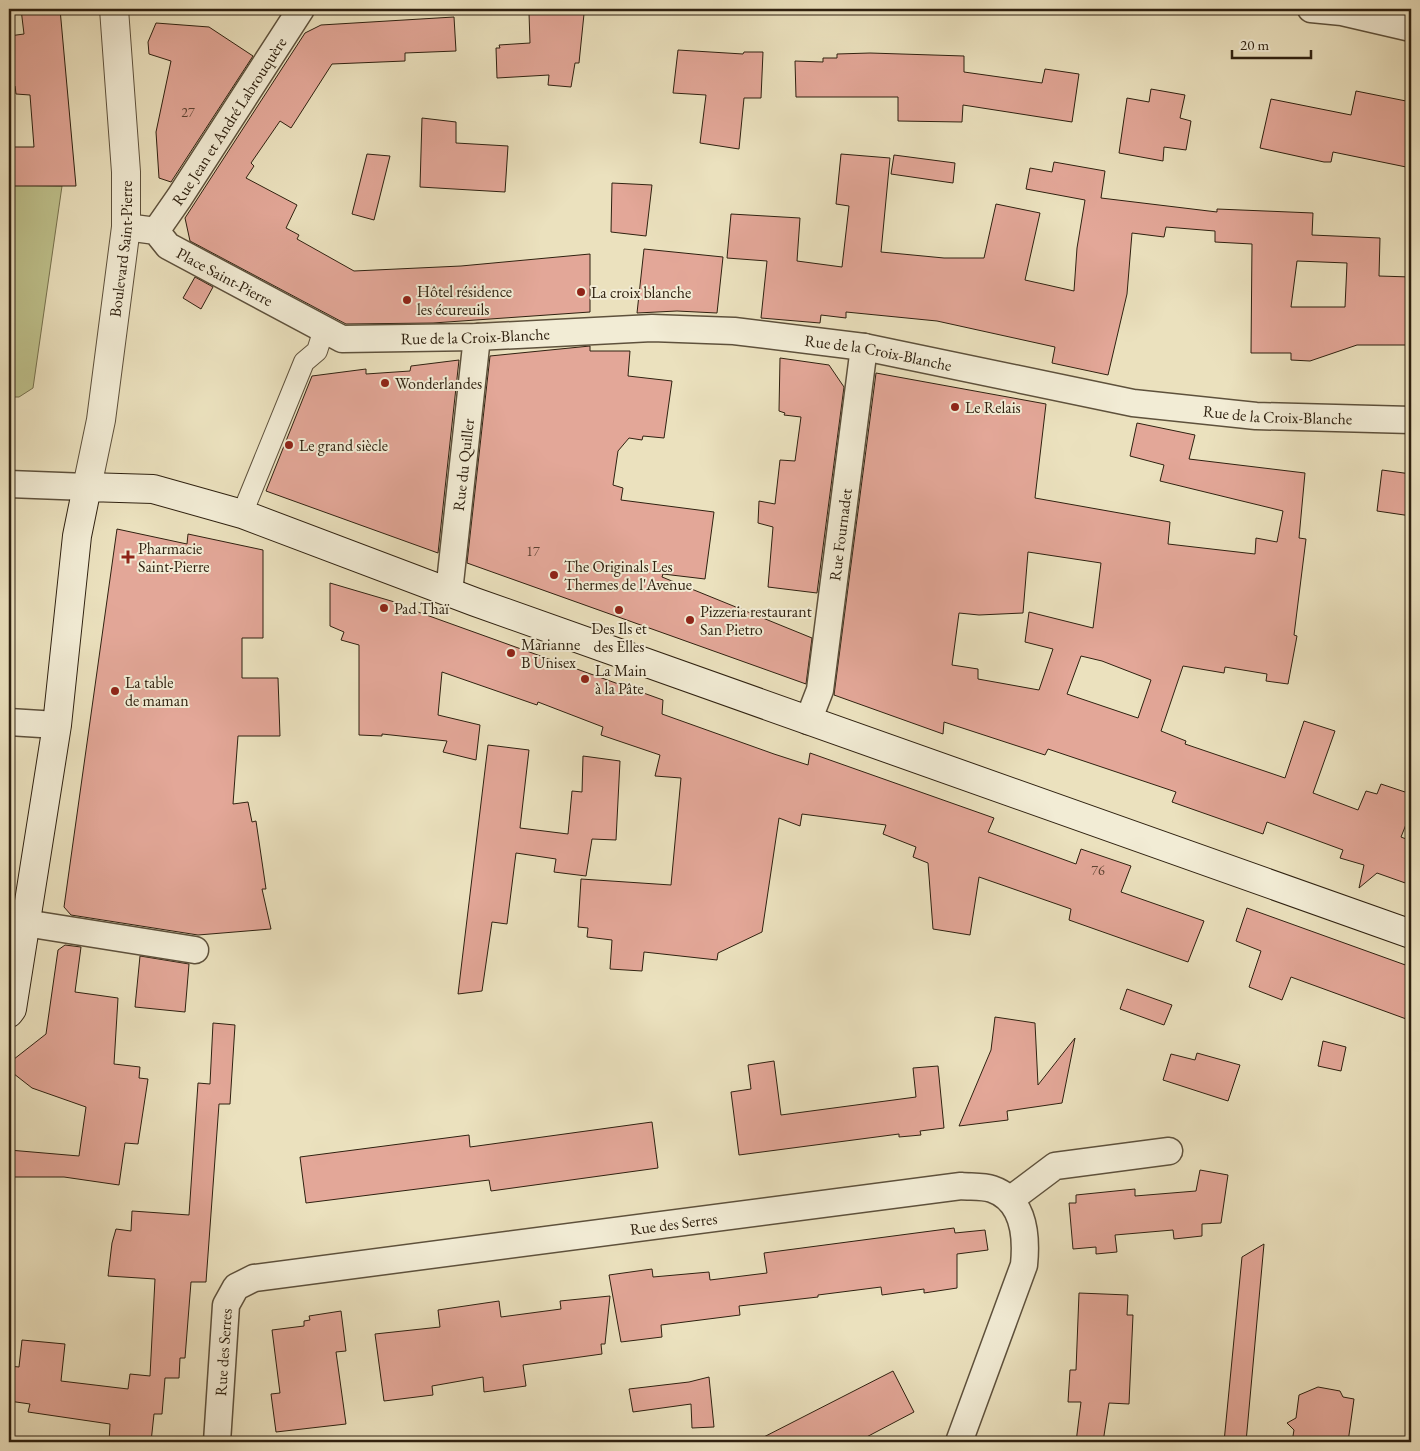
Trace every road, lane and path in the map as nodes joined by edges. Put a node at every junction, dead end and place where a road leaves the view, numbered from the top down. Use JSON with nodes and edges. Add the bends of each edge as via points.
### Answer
{"nodes":[{"id":1,"x":114,"y":9,"type":"edge"},
{"id":2,"x":302,"y":9,"type":"edge"},
{"id":3,"x":1312,"y":9,"type":"edge"},
{"id":4,"x":1411,"y":28,"type":"edge"},
{"id":5,"x":126,"y":226,"type":"junction"},
{"id":6,"x":162,"y":238,"type":"junction"},
{"id":7,"x":333,"y":334,"type":"junction"},
{"id":8,"x":477,"y":337,"type":"junction"},
{"id":9,"x":864,"y":347,"type":"junction"},
{"id":10,"x":1411,"y":420,"type":"edge"},
{"id":11,"x":9,"y":484,"type":"edge"},
{"id":12,"x":87,"y":487,"type":"junction"},
{"id":13,"x":242,"y":514,"type":"junction"},
{"id":14,"x":448,"y":592,"type":"junction"},
{"id":15,"x":808,"y":721,"type":"junction"},
{"id":16,"x":9,"y":722,"type":"edge"},
{"id":17,"x":57,"y":725,"type":"junction"},
{"id":18,"x":25,"y":923,"type":"junction"},
{"id":19,"x":1411,"y":934,"type":"edge"},
{"id":20,"x":195,"y":950,"type":"dead end"},
{"id":21,"x":9,"y":1013,"type":"edge"},
{"id":22,"x":1169,"y":1151,"type":"dead end"},
{"id":23,"x":1011,"y":1199,"type":"junction"},
{"id":24,"x":218,"y":1442,"type":"edge"},
{"id":25,"x":959,"y":1442,"type":"edge"}],
"edges":[{"from":1,"to":5,"type":"main road","name":"Boulevard Saint-Pierre","via":[[126,172]]},
{"from":2,"to":6,"type":"street","name":"Rue Jean et André Labrouquère","via":[[179,198]]},
{"from":3,"to":4,"type":"street","via":[[1342,12]]},
{"from":5,"to":6,"type":"street","name":"Place Saint-Pierre"},
{"from":5,"to":12,"type":"main road","name":"Boulevard Saint-Pierre","via":[[101,420]]},
{"from":6,"to":7,"type":"street","name":"Place Saint-Pierre"},
{"from":7,"to":8,"type":"street","name":"Rue de la Croix-Blanche"},
{"from":7,"to":13,"type":"street","via":[[304,362]]},
{"from":8,"to":9,"type":"street","name":"Rue de la Croix-Blanche","via":[[652,328],[734,331]]},
{"from":8,"to":14,"type":"street","name":"Rue du Quiller"},
{"from":9,"to":10,"type":"street","name":"Rue de la Croix-Blanche","via":[[1132,403],[1256,416]]},
{"from":9,"to":15,"type":"street","name":"Rue Fournadet","via":[[820,690]]},
{"from":11,"to":12,"type":"street"},
{"from":12,"to":13,"type":"main road","via":[[153,489]]},
{"from":12,"to":17,"type":"main road","name":"Boulevard Saint-Pierre","via":[[77,536]]},
{"from":13,"to":14,"type":"main road"},
{"from":14,"to":15,"type":"main road"},
{"from":15,"to":19,"type":"main road"},
{"from":16,"to":17,"type":"street"},
{"from":17,"to":18,"type":"main road","name":"Boulevard Saint-Pierre"},
{"from":18,"to":20,"type":"street"},
{"from":18,"to":21,"type":"main road","name":"Boulevard Saint-Pierre"},
{"from":22,"to":23,"type":"street","via":[[1055,1166]]},
{"from":23,"to":24,"type":"street","name":"Rue des Serres","via":[[991,1188],[961,1186],[254,1278],[236,1287],[226,1305]]},
{"from":23,"to":25,"type":"street","via":[[1020,1215],[1026,1241],[1024,1265]]}]}
